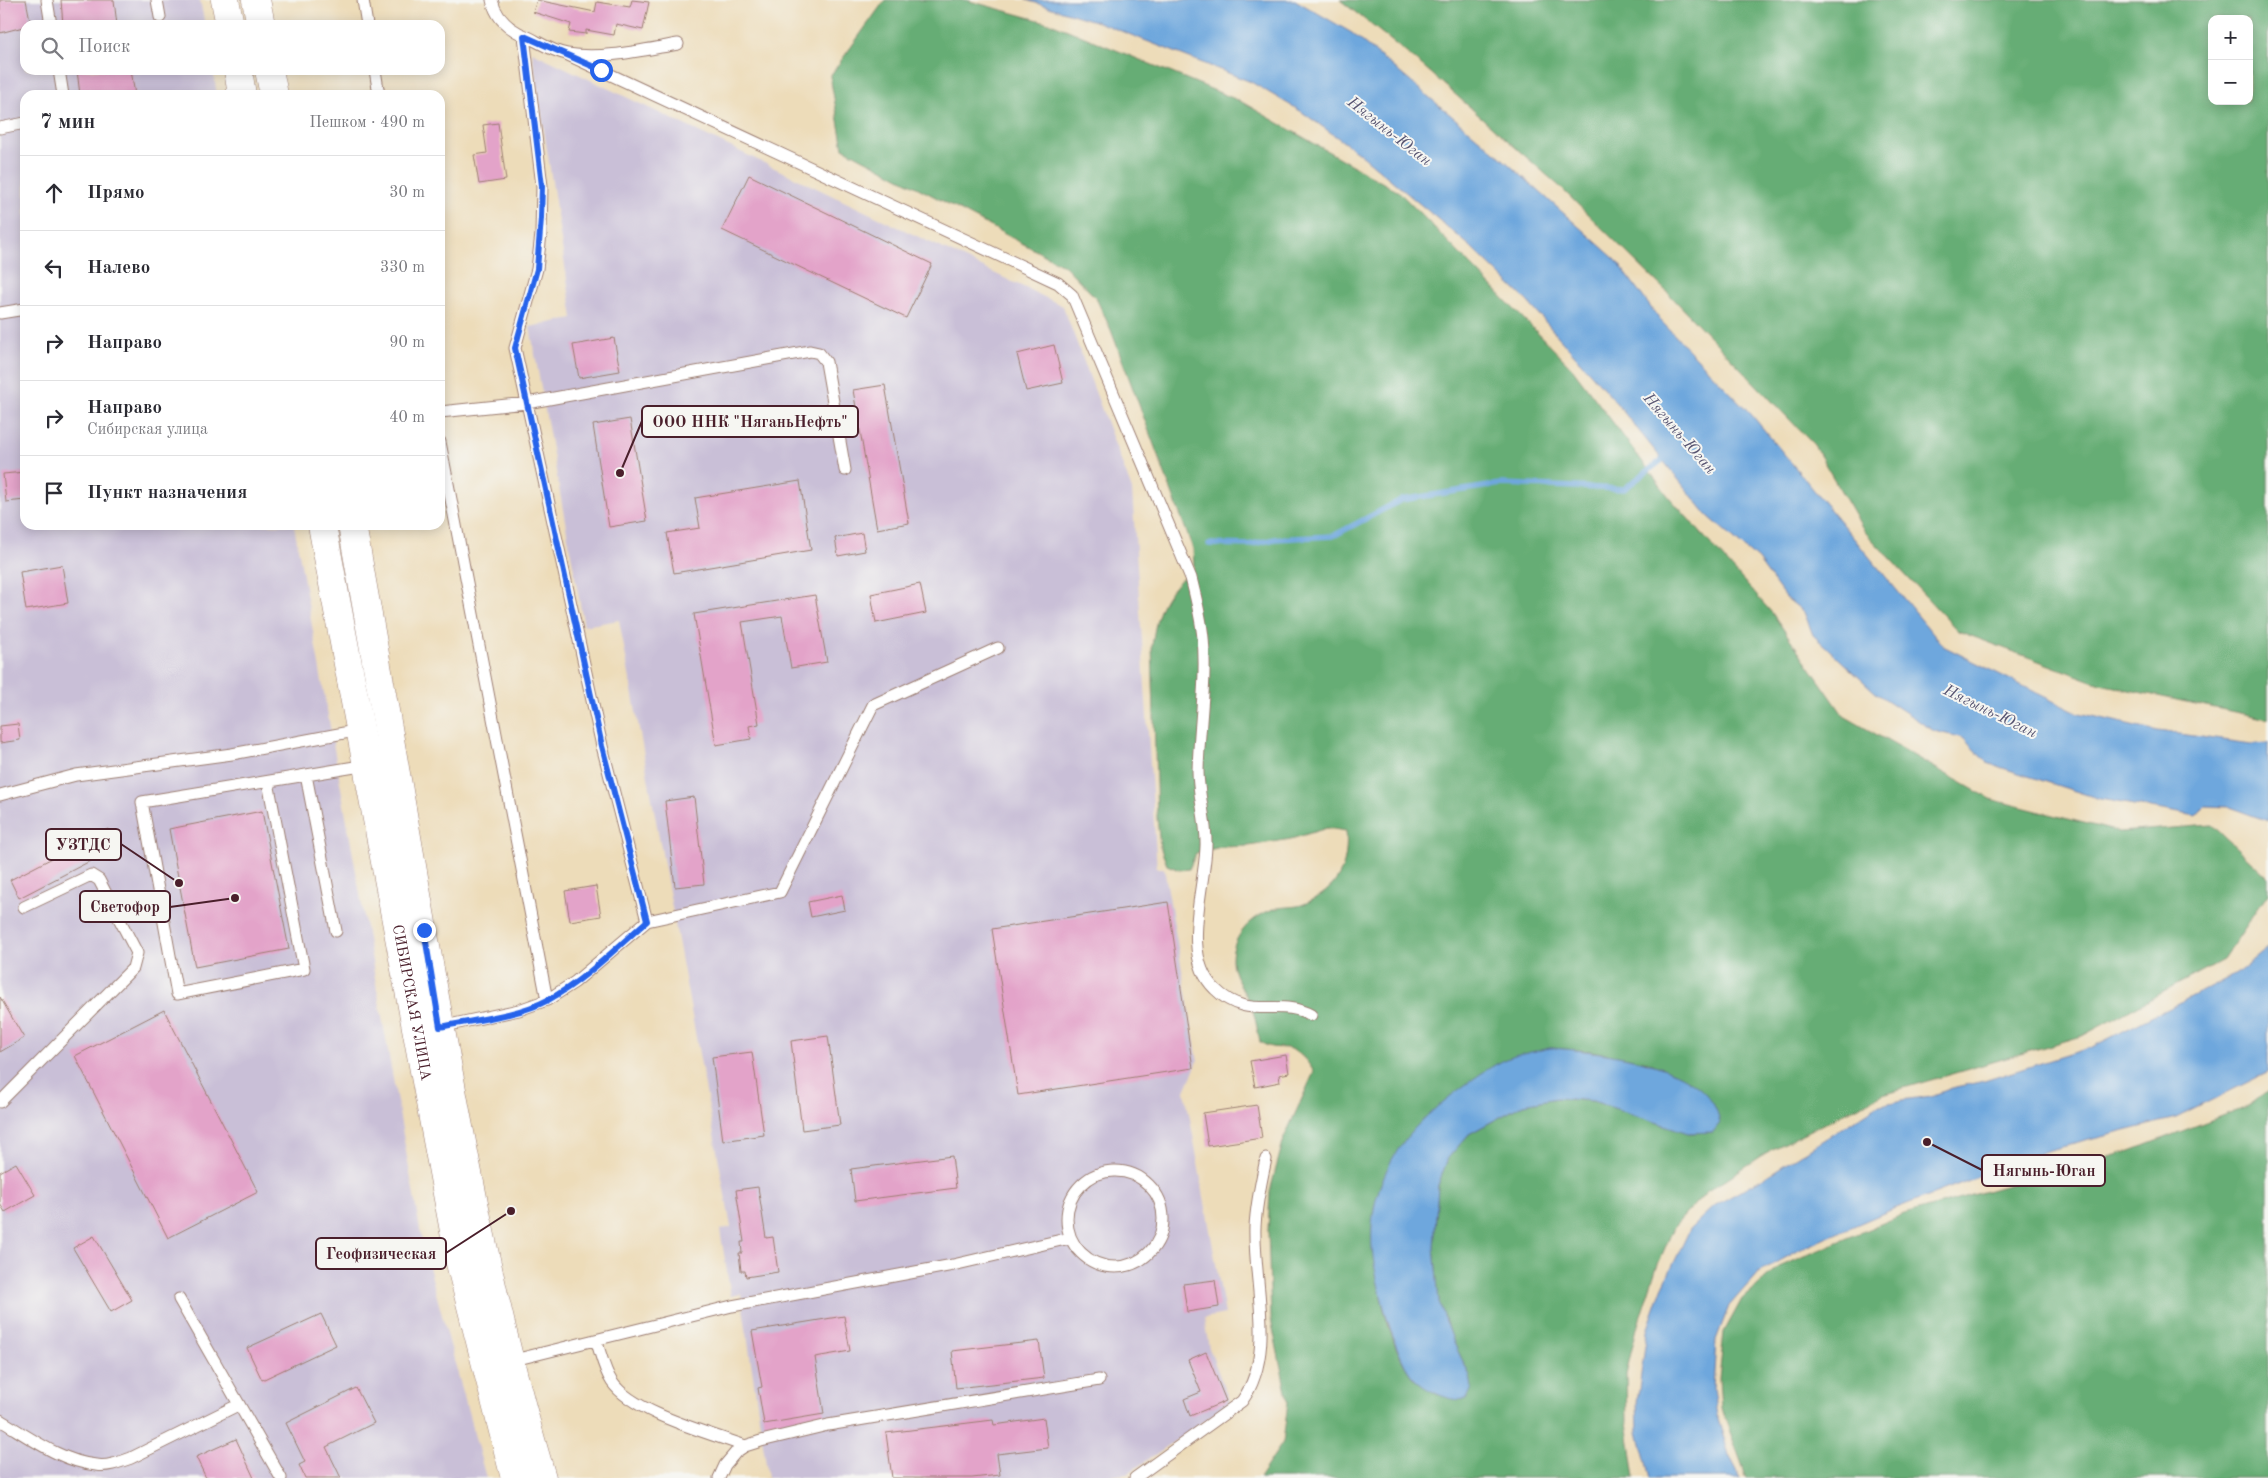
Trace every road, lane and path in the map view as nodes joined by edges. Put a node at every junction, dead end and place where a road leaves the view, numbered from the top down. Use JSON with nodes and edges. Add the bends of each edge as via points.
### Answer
{"nodes":[{"id":1,"x":47,"y":0,"type":"edge"},
{"id":2,"x":157,"y":0,"type":"edge"},
{"id":3,"x":225,"y":0,"type":"edge"},
{"id":4,"x":256,"y":0,"type":"edge"},
{"id":5,"x":363,"y":0,"type":"edge"},
{"id":6,"x":492,"y":0,"type":"edge"},
{"id":7,"x":160,"y":17,"type":"dead end"},
{"id":8,"x":50,"y":20,"type":"edge"},
{"id":9,"x":229,"y":20,"type":"edge"},
{"id":10,"x":260,"y":20,"type":"edge"},
{"id":11,"x":366,"y":20,"type":"edge"},
{"id":12,"x":524,"y":36,"type":"junction"},
{"id":13,"x":678,"y":44,"type":"dead end"},
{"id":14,"x":566,"y":54,"type":"junction"},
{"id":15,"x":59,"y":75,"type":"edge"},
{"id":16,"x":239,"y":75,"type":"edge"},
{"id":17,"x":270,"y":75,"type":"edge"},
{"id":18,"x":376,"y":75,"type":"edge"},
{"id":19,"x":62,"y":90,"type":"edge"},
{"id":20,"x":241,"y":90,"type":"edge"},
{"id":21,"x":273,"y":90,"type":"edge"},
{"id":22,"x":378,"y":90,"type":"edge"},
{"id":23,"x":20,"y":124,"type":"edge"},
{"id":24,"x":0,"y":128,"type":"edge"},
{"id":25,"x":20,"y":310,"type":"edge"},
{"id":26,"x":0,"y":313,"type":"edge"},
{"id":27,"x":527,"y":403,"type":"junction"},
{"id":28,"x":445,"y":411,"type":"edge"},
{"id":29,"x":445,"y":468,"type":"edge"},
{"id":30,"x":844,"y":470,"type":"dead end"},
{"id":31,"x":323,"y":530,"type":"edge"},
{"id":32,"x":353,"y":530,"type":"edge"},
{"id":33,"x":998,"y":648,"type":"dead end"},
{"id":34,"x":360,"y":730,"type":"junction"},
{"id":35,"x":367,"y":765,"type":"junction"},
{"id":36,"x":306,"y":775,"type":"junction"},
{"id":37,"x":268,"y":782,"type":"junction"},
{"id":38,"x":0,"y":794,"type":"edge"},
{"id":39,"x":24,"y":907,"type":"dead end"},
{"id":40,"x":647,"y":921,"type":"junction"},
{"id":41,"x":336,"y":931,"type":"dead end"},
{"id":42,"x":547,"y":1000,"type":"junction"},
{"id":43,"x":1311,"y":1015,"type":"dead end"},
{"id":44,"x":440,"y":1027,"type":"junction"},
{"id":45,"x":0,"y":1102,"type":"edge"},
{"id":46,"x":1266,"y":1159,"type":"dead end"},
{"id":47,"x":1070,"y":1238,"type":"junction"},
{"id":48,"x":179,"y":1299,"type":"dead end"},
{"id":49,"x":596,"y":1340,"type":"junction"},
{"id":50,"x":509,"y":1361,"type":"junction"},
{"id":51,"x":1100,"y":1380,"type":"dead end"},
{"id":52,"x":238,"y":1405,"type":"junction"},
{"id":53,"x":0,"y":1420,"type":"edge"},
{"id":54,"x":745,"y":1446,"type":"junction"},
{"id":55,"x":281,"y":1478,"type":"edge"},
{"id":56,"x":515,"y":1478,"type":"edge"},
{"id":57,"x":542,"y":1478,"type":"edge"},
{"id":58,"x":719,"y":1478,"type":"edge"},
{"id":59,"x":1135,"y":1478,"type":"edge"}],
"edges":[{"from":1,"to":8,"type":"lane"},
{"from":2,"to":7,"type":"lane"},
{"from":3,"to":9,"type":"main road"},
{"from":4,"to":10,"type":"main road"},
{"from":5,"to":11,"type":"lane"},
{"from":6,"to":12,"type":"lane","via":[[503,23]]},
{"from":12,"to":14,"type":"lane"},
{"from":12,"to":27,"type":"lane","via":[[542,186],[537,269],[515,348]]},
{"from":13,"to":14,"type":"lane","via":[[616,55]]},
{"from":14,"to":43,"type":"lane","via":[[1058,283],[1072,295],[1191,578],[1200,610],[1203,640],[1198,772],[1206,844],[1197,913],[1200,962],[1207,981],[1232,1002],[1243,1007],[1293,1009]]},
{"from":15,"to":19,"type":"lane"},
{"from":16,"to":20,"type":"main road"},
{"from":17,"to":21,"type":"main road"},
{"from":18,"to":22,"type":"lane"},
{"from":23,"to":24,"type":"lane"},
{"from":25,"to":26,"type":"lane"},
{"from":27,"to":28,"type":"lane"},
{"from":27,"to":30,"type":"lane","via":[[810,351],[819,353],[826,362]]},
{"from":27,"to":40,"type":"lane","via":[[602,746]]},
{"from":29,"to":42,"type":"lane"},
{"from":31,"to":34,"type":"main road","name":"СИБИРСКАЯ УЛИЦА"},
{"from":32,"to":44,"type":"main road","name":"СИБИРСКАЯ УЛИЦА"},
{"from":33,"to":40,"type":"lane","via":[[873,705],[780,892]]},
{"from":34,"to":35,"type":"main road","name":"СИБИРСКАЯ УЛИЦА"},
{"from":34,"to":38,"type":"lane","via":[[232,754],[76,775]]},
{"from":35,"to":36,"type":"lane"},
{"from":35,"to":56,"type":"main road","name":"СИБИРСКАЯ УЛИЦА","via":[[460,1263]]},
{"from":36,"to":37,"type":"lane"},
{"from":36,"to":41,"type":"lane"},
{"from":37,"to":37,"type":"lane","via":[[142,802],[177,994],[304,969]]},
{"from":39,"to":45,"type":"lane","via":[[91,875],[99,880],[137,953],[133,968]]},
{"from":40,"to":42,"type":"lane","via":[[575,982]]},
{"from":42,"to":44,"type":"lane","via":[[519,1010]]},
{"from":44,"to":50,"type":"main road","name":"СИБИРСКАЯ УЛИЦА","via":[[484,1255]]},
{"from":46,"to":59,"type":"lane","via":[[1257,1198],[1255,1228],[1261,1347],[1258,1371],[1242,1401]]},
{"from":47,"to":47,"type":"lane","via":[[1066,1211],[1072,1195],[1083,1182],[1098,1174],[1114,1170],[1131,1173],[1157,1194],[1163,1210],[1163,1227],[1158,1243],[1147,1256],[1132,1265],[1098,1266],[1084,1257]]},
{"from":47,"to":49,"type":"lane","via":[[953,1265],[732,1306]]},
{"from":48,"to":52,"type":"lane"},
{"from":49,"to":50,"type":"lane"},
{"from":49,"to":54,"type":"lane","via":[[607,1374],[622,1394],[657,1413]]},
{"from":50,"to":57,"type":"main road","name":"СИБИРСКАЯ УЛИЦА"},
{"from":51,"to":54,"type":"lane","via":[[828,1425]]},
{"from":52,"to":53,"type":"lane","via":[[130,1458],[97,1466],[59,1454]]},
{"from":52,"to":55,"type":"lane"},
{"from":54,"to":58,"type":"lane","via":[[725,1465]]}]}
